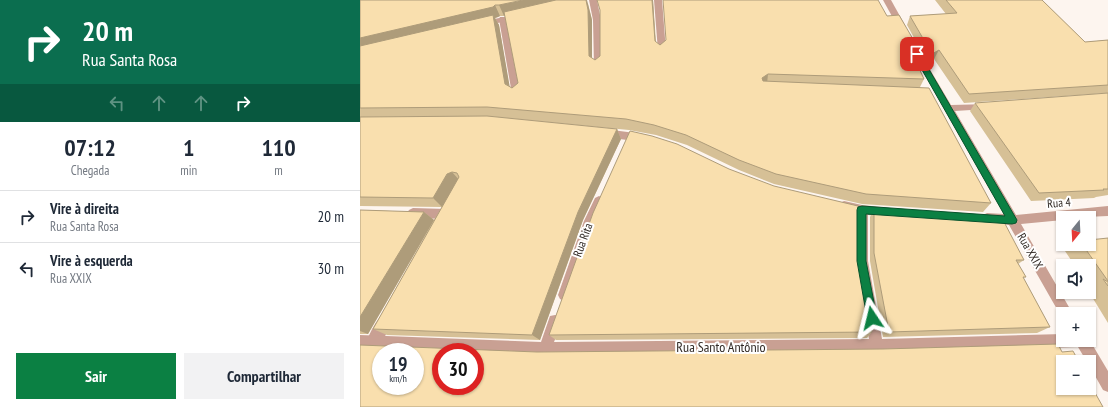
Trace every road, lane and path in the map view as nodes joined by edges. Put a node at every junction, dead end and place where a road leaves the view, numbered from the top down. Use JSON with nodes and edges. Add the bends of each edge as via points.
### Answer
{"nodes":[{"id":1,"x":593,"y":0,"type":"edge"},
{"id":2,"x":658,"y":0,"type":"edge"},
{"id":3,"x":887,"y":0,"type":"edge"},
{"id":4,"x":526,"y":14,"type":"edge"},
{"id":5,"x":503,"y":20,"type":"junction"},
{"id":6,"x":472,"y":27,"type":"edge"},
{"id":7,"x":662,"y":51,"type":"edge"},
{"id":8,"x":598,"y":66,"type":"edge"},
{"id":9,"x":517,"y":94,"type":"edge"},
{"id":10,"x":994,"y":106,"type":"edge"},
{"id":11,"x":948,"y":108,"type":"junction"},
{"id":12,"x":591,"y":131,"type":"edge"},
{"id":13,"x":629,"y":135,"type":"junction"},
{"id":14,"x":656,"y":140,"type":"edge"},
{"id":15,"x":622,"y":150,"type":"edge"},
{"id":16,"x":603,"y":192,"type":"edge"},
{"id":17,"x":454,"y":201,"type":"edge"},
{"id":18,"x":832,"y":203,"type":"edge"},
{"id":19,"x":862,"y":210,"type":"junction"},
{"id":20,"x":1108,"y":211,"type":"edge"},
{"id":21,"x":894,"y":212,"type":"edge"},
{"id":22,"x":399,"y":213,"type":"edge"},
{"id":23,"x":446,"y":214,"type":"junction"},
{"id":24,"x":973,"y":218,"type":"edge"},
{"id":25,"x":1012,"y":220,"type":"junction"},
{"id":26,"x":438,"y":228,"type":"edge"},
{"id":27,"x":1063,"y":307,"type":"edge"},
{"id":28,"x":393,"y":308,"type":"edge"},
{"id":29,"x":1056,"y":341,"type":"edge"},
{"id":30,"x":367,"y":342,"type":"edge"},
{"id":31,"x":877,"y":346,"type":"junction"},
{"id":32,"x":1086,"y":347,"type":"edge"},
{"id":33,"x":545,"y":349,"type":"junction"},
{"id":34,"x":1108,"y":386,"type":"edge"}],
"edges":[{"from":1,"to":8,"type":"street","via":[[597,20]]},
{"from":2,"to":7,"type":"street"},
{"from":3,"to":11,"type":"street","name":"Rua XXIX","via":[[935,94]]},
{"from":4,"to":5,"type":"street"},
{"from":5,"to":6,"type":"street"},
{"from":5,"to":9,"type":"street"},
{"from":10,"to":11,"type":"street"},
{"from":11,"to":25,"type":"street","name":"Rua XXIX"},
{"from":12,"to":13,"type":"street"},
{"from":13,"to":14,"type":"street"},
{"from":13,"to":15,"type":"street"},
{"from":16,"to":33,"type":"street","name":"Rua Rita","via":[[590,221]]},
{"from":17,"to":23,"type":"street"},
{"from":18,"to":19,"type":"street"},
{"from":19,"to":21,"type":"street"},
{"from":19,"to":31,"type":"street","via":[[862,261]]},
{"from":20,"to":25,"type":"street","name":"Rua 4"},
{"from":22,"to":23,"type":"street"},
{"from":23,"to":26,"type":"street"},
{"from":24,"to":25,"type":"street","name":"Rua 4"},
{"from":25,"to":27,"type":"street","name":"Rua XXIX"},
{"from":28,"to":30,"type":"street"},
{"from":29,"to":31,"type":"street","name":"Rua Santo Antônio"},
{"from":30,"to":33,"type":"street","name":"Rua Santo Antônio"},
{"from":31,"to":33,"type":"street","name":"Rua Santo Antônio"},
{"from":32,"to":34,"type":"street"}]}
